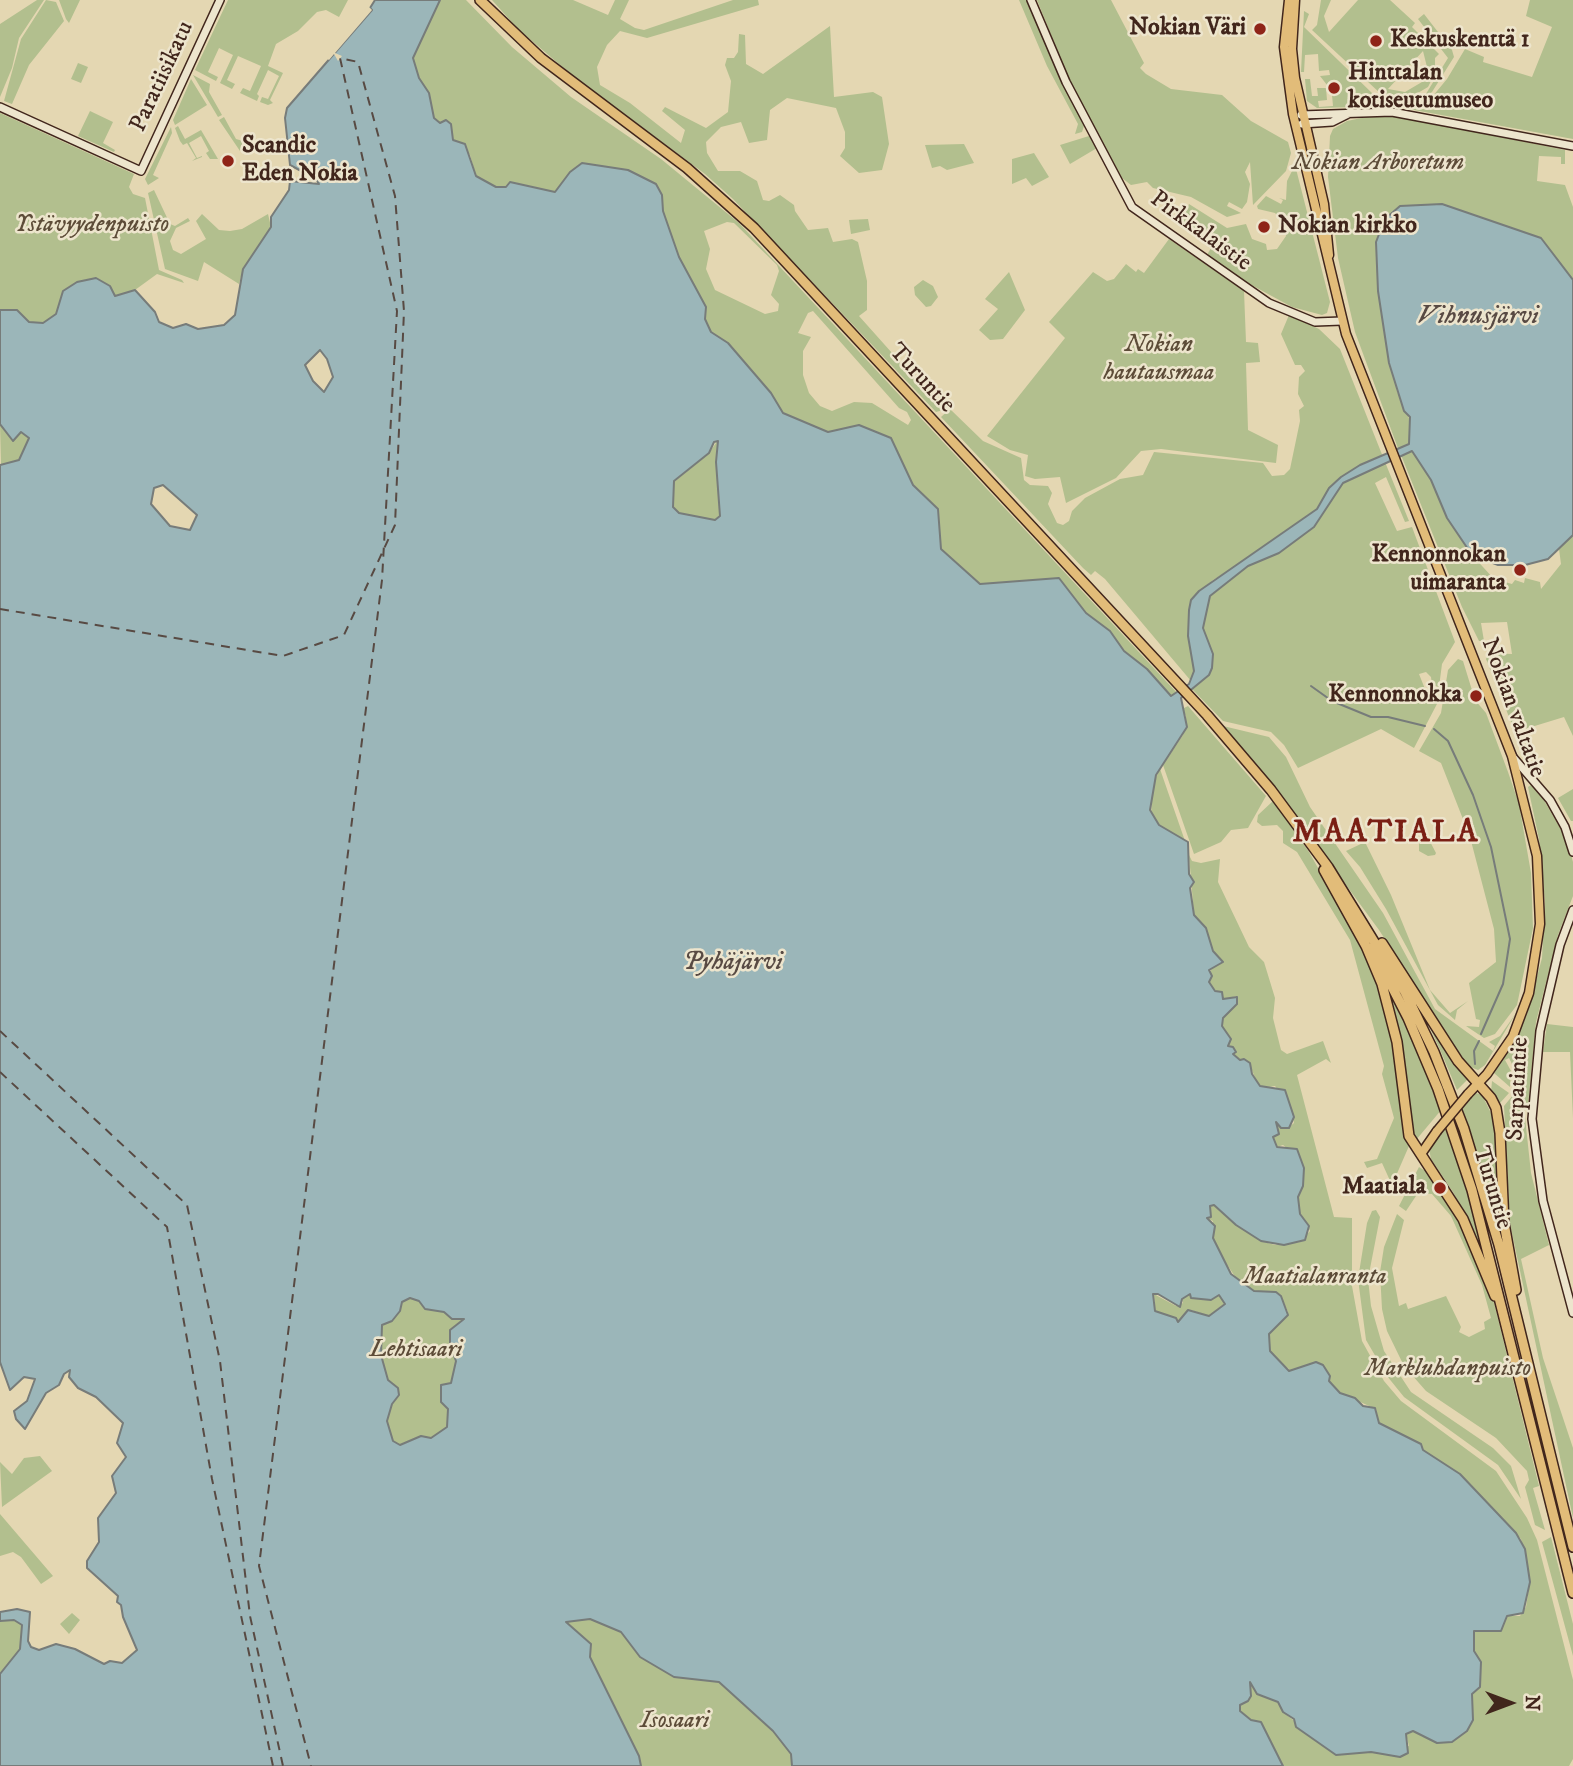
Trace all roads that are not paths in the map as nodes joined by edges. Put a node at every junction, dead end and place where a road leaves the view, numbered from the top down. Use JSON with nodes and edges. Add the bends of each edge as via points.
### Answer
{"nodes":[{"id":1,"x":220,"y":0,"type":"edge"},
{"id":2,"x":480,"y":0,"type":"edge"},
{"id":3,"x":1031,"y":0,"type":"edge"},
{"id":4,"x":1289,"y":0,"type":"edge"},
{"id":5,"x":1295,"y":0,"type":"edge"},
{"id":6,"x":0,"y":107,"type":"edge"},
{"id":7,"x":1298,"y":119,"type":"junction"},
{"id":8,"x":1573,"y":146,"type":"edge"},
{"id":9,"x":1342,"y":321,"type":"junction"},
{"id":10,"x":1512,"y":756,"type":"junction"},
{"id":11,"x":1534,"y":779,"type":"junction"},
{"id":12,"x":1521,"y":783,"type":"junction"},
{"id":13,"x":1296,"y":824,"type":"junction"},
{"id":14,"x":1573,"y":852,"type":"edge"},
{"id":15,"x":1318,"y":859,"type":"junction"},
{"id":16,"x":1342,"y":887,"type":"junction"},
{"id":17,"x":1573,"y":910,"type":"edge"},
{"id":18,"x":1478,"y":1083,"type":"junction"},
{"id":19,"x":1442,"y":1086,"type":"junction"},
{"id":20,"x":1421,"y":1154,"type":"junction"},
{"id":21,"x":1573,"y":1312,"type":"edge"},
{"id":22,"x":1525,"y":1348,"type":"junction"},
{"id":23,"x":1524,"y":1391,"type":"junction"},
{"id":24,"x":1573,"y":1548,"type":"edge"},
{"id":25,"x":1573,"y":1593,"type":"edge"}],
"edges":[{"from":1,"to":6,"type":"street","name":"Paratiisikatu","via":[[141,171]]},
{"from":2,"to":13,"type":"highway","name":"Turuntie","via":[[541,58],[687,169],[754,228],[1180,685]]},
{"from":3,"to":9,"type":"street","name":"Pirkkalaistie","via":[[1066,82],[1132,207],[1269,303],[1315,322]]},
{"from":4,"to":7,"type":"main road","name":"Nokian valtatie","via":[[1284,47]]},
{"from":5,"to":7,"type":"main road","name":"Nokian valtatie","via":[[1292,49]]},
{"from":7,"to":8,"type":"street","via":[[1332,122],[1348,114],[1392,112]]},
{"from":7,"to":9,"type":"main road","name":"Nokian valtatie","via":[[1324,204],[1329,262]]},
{"from":9,"to":10,"type":"main road","name":"Nokian valtatie"},
{"from":10,"to":11,"type":"street"},
{"from":10,"to":12,"type":"main road","name":"Nokian valtatie"},
{"from":11,"to":12,"type":"street"},
{"from":11,"to":14,"type":"street","via":[[1565,827]]},
{"from":12,"to":18,"type":"main road","name":"Nokian valtatie","via":[[1539,876],[1537,960],[1517,1028]]},
{"from":13,"to":15,"type":"highway","name":"Turuntie"},
{"from":13,"to":16,"type":"highway","name":"Turuntie"},
{"from":15,"to":19,"type":"highway","name":"Turuntie","via":[[1384,968]]},
{"from":15,"to":20,"type":"highway","via":[[1382,984],[1397,1042],[1409,1136]]},
{"from":16,"to":18,"type":"highway","via":[[1407,977],[1458,1061]]},
{"from":16,"to":19,"type":"highway","name":"Turuntie","via":[[1405,992]]},
{"from":17,"to":21,"type":"street","name":"Sarpatintie","via":[[1543,1019],[1532,1119],[1541,1189]]},
{"from":18,"to":20,"type":"main road","name":"Nokian valtatie","bridge":true},
{"from":18,"to":22,"type":"highway","via":[[1493,1102],[1499,1122],[1504,1223]]},
{"from":19,"to":22,"type":"highway","name":"Turuntie","via":[[1482,1187]]},
{"from":19,"to":23,"type":"highway","name":"Turuntie"},
{"from":20,"to":23,"type":"highway","via":[[1475,1242]]},
{"from":22,"to":24,"type":"highway","name":"Turuntie"},
{"from":23,"to":25,"type":"highway","name":"Turuntie"}]}
